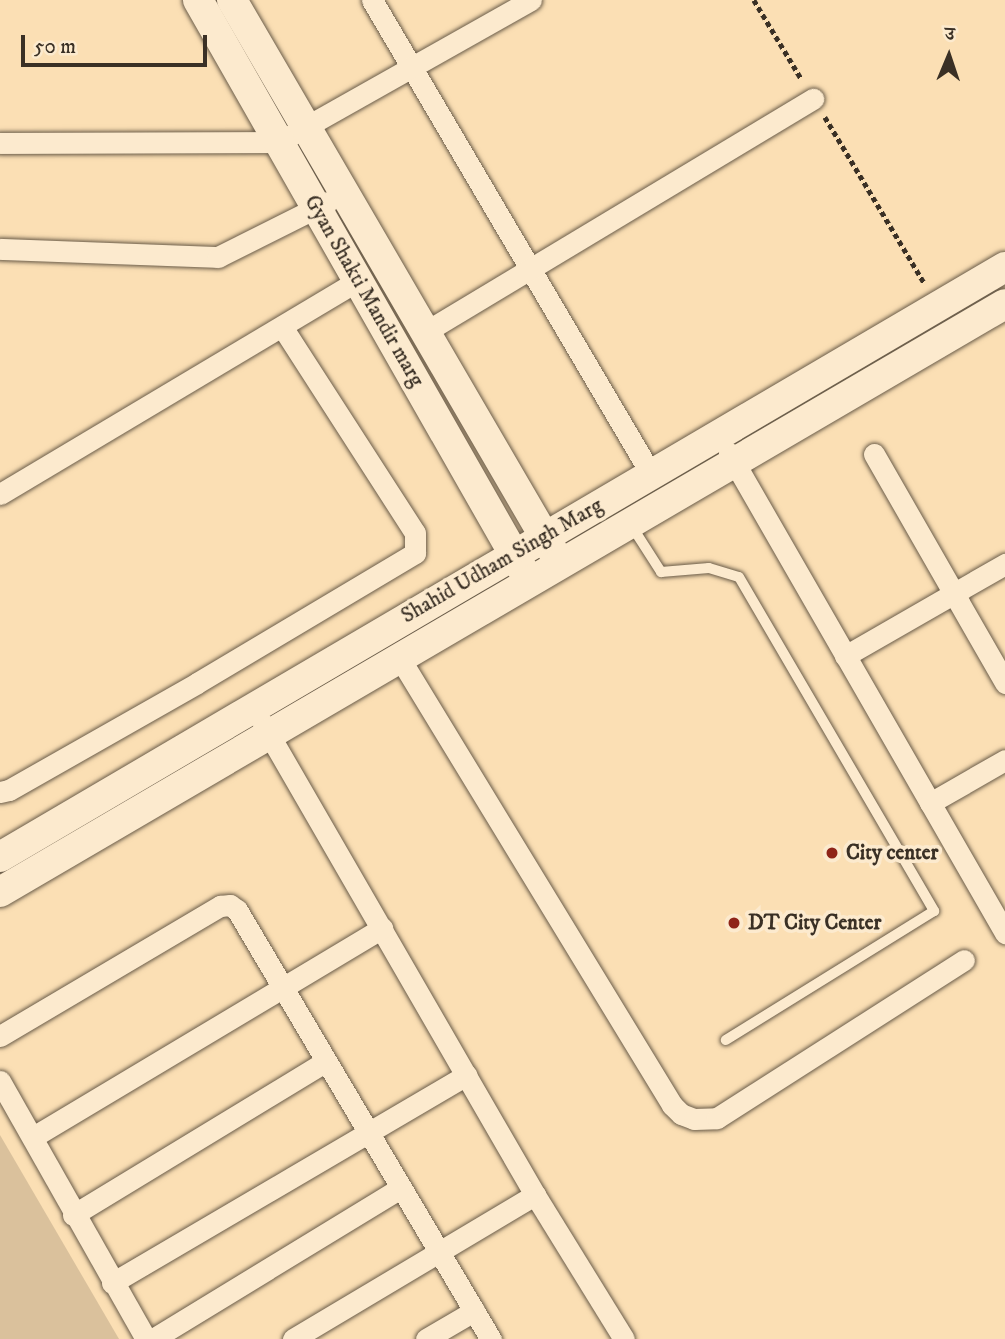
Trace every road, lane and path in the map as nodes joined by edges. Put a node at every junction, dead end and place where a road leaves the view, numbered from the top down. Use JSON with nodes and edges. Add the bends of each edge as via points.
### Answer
{"nodes":[{"id":1,"x":198,"y":0,"type":"edge"},
{"id":2,"x":232,"y":0,"type":"edge"},
{"id":3,"x":372,"y":0,"type":"edge"},
{"id":4,"x":531,"y":0,"type":"edge"},
{"id":5,"x":754,"y":0,"type":"edge"},
{"id":6,"x":412,"y":68,"type":"junction"},
{"id":7,"x":813,"y":99,"type":"junction"},
{"id":8,"x":307,"y":128,"type":"junction"},
{"id":9,"x":279,"y":142,"type":"junction"},
{"id":10,"x":0,"y":143,"type":"edge"},
{"id":11,"x":345,"y":194,"type":"junction"},
{"id":12,"x":317,"y":208,"type":"junction"},
{"id":13,"x":0,"y":249,"type":"edge"},
{"id":14,"x":1005,"y":267,"type":"edge"},
{"id":15,"x":530,"y":268,"type":"junction"},
{"id":16,"x":358,"y":281,"type":"junction"},
{"id":17,"x":1005,"y":304,"type":"edge"},
{"id":18,"x":938,"y":305,"type":"junction"},
{"id":19,"x":282,"y":328,"type":"junction"},
{"id":20,"x":425,"y":332,"type":"junction"},
{"id":21,"x":718,"y":435,"type":"junction"},
{"id":22,"x":874,"y":454,"type":"dead end"},
{"id":23,"x":734,"y":462,"type":"junction"},
{"id":24,"x":652,"y":474,"type":"junction"},
{"id":25,"x":0,"y":494,"type":"edge"},
{"id":26,"x":630,"y":523,"type":"junction"},
{"id":27,"x":545,"y":537,"type":"junction"},
{"id":28,"x":514,"y":555,"type":"junction"},
{"id":29,"x":560,"y":563,"type":"junction"},
{"id":30,"x":1005,"y":564,"type":"edge"},
{"id":31,"x":530,"y":581,"type":"junction"},
{"id":32,"x":953,"y":594,"type":"junction"},
{"id":33,"x":845,"y":656,"type":"junction"},
{"id":34,"x":399,"y":657,"type":"junction"},
{"id":35,"x":1005,"y":683,"type":"edge"},
{"id":36,"x":253,"y":707,"type":"junction"},
{"id":37,"x":269,"y":735,"type":"junction"},
{"id":38,"x":1005,"y":760,"type":"edge"},
{"id":39,"x":0,"y":792,"type":"edge"},
{"id":40,"x":930,"y":803,"type":"junction"},
{"id":41,"x":0,"y":857,"type":"edge"},
{"id":42,"x":0,"y":892,"type":"edge"},
{"id":43,"x":1003,"y":923,"type":"edge"},
{"id":44,"x":382,"y":928,"type":"junction"},
{"id":45,"x":964,"y":960,"type":"dead end"},
{"id":46,"x":281,"y":989,"type":"junction"},
{"id":47,"x":0,"y":1036,"type":"edge"},
{"id":48,"x":726,"y":1040,"type":"dead end"},
{"id":49,"x":326,"y":1061,"type":"junction"},
{"id":50,"x":466,"y":1075,"type":"junction"},
{"id":51,"x":0,"y":1081,"type":"edge"},
{"id":52,"x":369,"y":1133,"type":"junction"},
{"id":53,"x":33,"y":1137,"type":"junction"},
{"id":54,"x":400,"y":1188,"type":"junction"},
{"id":55,"x":535,"y":1195,"type":"junction"},
{"id":56,"x":73,"y":1214,"type":"junction"},
{"id":57,"x":437,"y":1253,"type":"junction"},
{"id":58,"x":112,"y":1283,"type":"junction"},
{"id":59,"x":474,"y":1311,"type":"junction"},
{"id":60,"x":146,"y":1339,"type":"edge"},
{"id":61,"x":153,"y":1339,"type":"edge"},
{"id":62,"x":293,"y":1339,"type":"edge"},
{"id":63,"x":426,"y":1339,"type":"edge"},
{"id":64,"x":491,"y":1339,"type":"edge"},
{"id":65,"x":624,"y":1339,"type":"edge"}],
"edges":[{"from":1,"to":9,"type":"street","name":"Gyan Shakti Mandir marg"},
{"from":2,"to":8,"type":"street","name":"Gyan Shakti Mandir marg"},
{"from":3,"to":6,"type":"street"},
{"from":4,"to":6,"type":"street"},
{"from":5,"to":7,"type":"path"},
{"from":6,"to":8,"type":"street"},
{"from":6,"to":15,"type":"street"},
{"from":7,"to":15,"type":"street"},
{"from":7,"to":18,"type":"path"},
{"from":8,"to":9,"type":"street"},
{"from":8,"to":11,"type":"street","name":"Gyan Shakti Mandir marg"},
{"from":9,"to":10,"type":"street"},
{"from":9,"to":12,"type":"street","name":"Gyan Shakti Mandir marg"},
{"from":11,"to":12,"type":"street"},
{"from":11,"to":20,"type":"street","name":"Gyan Shakti Mandir marg"},
{"from":12,"to":13,"type":"street","via":[[218,257]]},
{"from":12,"to":16,"type":"street","name":"Gyan Shakti Mandir marg"},
{"from":14,"to":18,"type":"street","name":"Shahid Udham Singh Marg"},
{"from":15,"to":20,"type":"street"},
{"from":15,"to":24,"type":"street"},
{"from":16,"to":19,"type":"street"},
{"from":16,"to":28,"type":"street","name":"Gyan Shakti Mandir marg"},
{"from":17,"to":23,"type":"street","name":"Shahid Udham Singh Marg"},
{"from":18,"to":21,"type":"street","name":"Shahid Udham Singh Marg"},
{"from":19,"to":25,"type":"street"},
{"from":19,"to":39,"type":"street","via":[[415,533],[415,553],[186,690]]},
{"from":20,"to":27,"type":"street","name":"Gyan Shakti Mandir marg"},
{"from":21,"to":23,"type":"street"},
{"from":21,"to":24,"type":"street","name":"Shahid Udham Singh Marg"},
{"from":22,"to":32,"type":"street"},
{"from":23,"to":26,"type":"street","name":"Shahid Udham Singh Marg"},
{"from":23,"to":33,"type":"street"},
{"from":24,"to":27,"type":"street","name":"Shahid Udham Singh Marg"},
{"from":26,"to":29,"type":"street","name":"Shahid Udham Singh Marg"},
{"from":26,"to":48,"type":"lane","via":[[661,572],[709,568],[739,577],[934,911]]},
{"from":27,"to":28,"type":"street","name":"Shahid Udham Singh Marg"},
{"from":27,"to":29,"type":"street","name":"Gyan Shakti Mandir marg"},
{"from":28,"to":31,"type":"street","name":"Gyan Shakti Mandir marg"},
{"from":28,"to":36,"type":"street","name":"Shahid Udham Singh Marg"},
{"from":29,"to":31,"type":"street","name":"Shahid Udham Singh Marg"},
{"from":30,"to":32,"type":"street"},
{"from":31,"to":34,"type":"street","name":"Shahid Udham Singh Marg"},
{"from":32,"to":33,"type":"street"},
{"from":32,"to":35,"type":"street"},
{"from":33,"to":40,"type":"street"},
{"from":34,"to":37,"type":"street","name":"Shahid Udham Singh Marg"},
{"from":34,"to":45,"type":"street","via":[[681,1114],[694,1119],[717,1118]]},
{"from":36,"to":37,"type":"street"},
{"from":36,"to":41,"type":"street","name":"Shahid Udham Singh Marg"},
{"from":37,"to":42,"type":"street","name":"Shahid Udham Singh Marg"},
{"from":37,"to":44,"type":"street"},
{"from":38,"to":40,"type":"street"},
{"from":40,"to":43,"type":"street"},
{"from":44,"to":46,"type":"street"},
{"from":44,"to":50,"type":"street"},
{"from":46,"to":47,"type":"street","via":[[237,910],[220,906]]},
{"from":46,"to":49,"type":"street"},
{"from":46,"to":53,"type":"street"},
{"from":49,"to":52,"type":"street"},
{"from":49,"to":56,"type":"street"},
{"from":50,"to":52,"type":"street"},
{"from":50,"to":55,"type":"street"},
{"from":51,"to":53,"type":"street"},
{"from":52,"to":54,"type":"street"},
{"from":52,"to":58,"type":"street"},
{"from":53,"to":56,"type":"street"},
{"from":54,"to":57,"type":"street"},
{"from":54,"to":61,"type":"street"},
{"from":55,"to":57,"type":"street"},
{"from":55,"to":65,"type":"street"},
{"from":56,"to":58,"type":"street"},
{"from":57,"to":59,"type":"street"},
{"from":57,"to":62,"type":"street"},
{"from":58,"to":60,"type":"street"},
{"from":59,"to":63,"type":"street"},
{"from":59,"to":64,"type":"street"}]}
